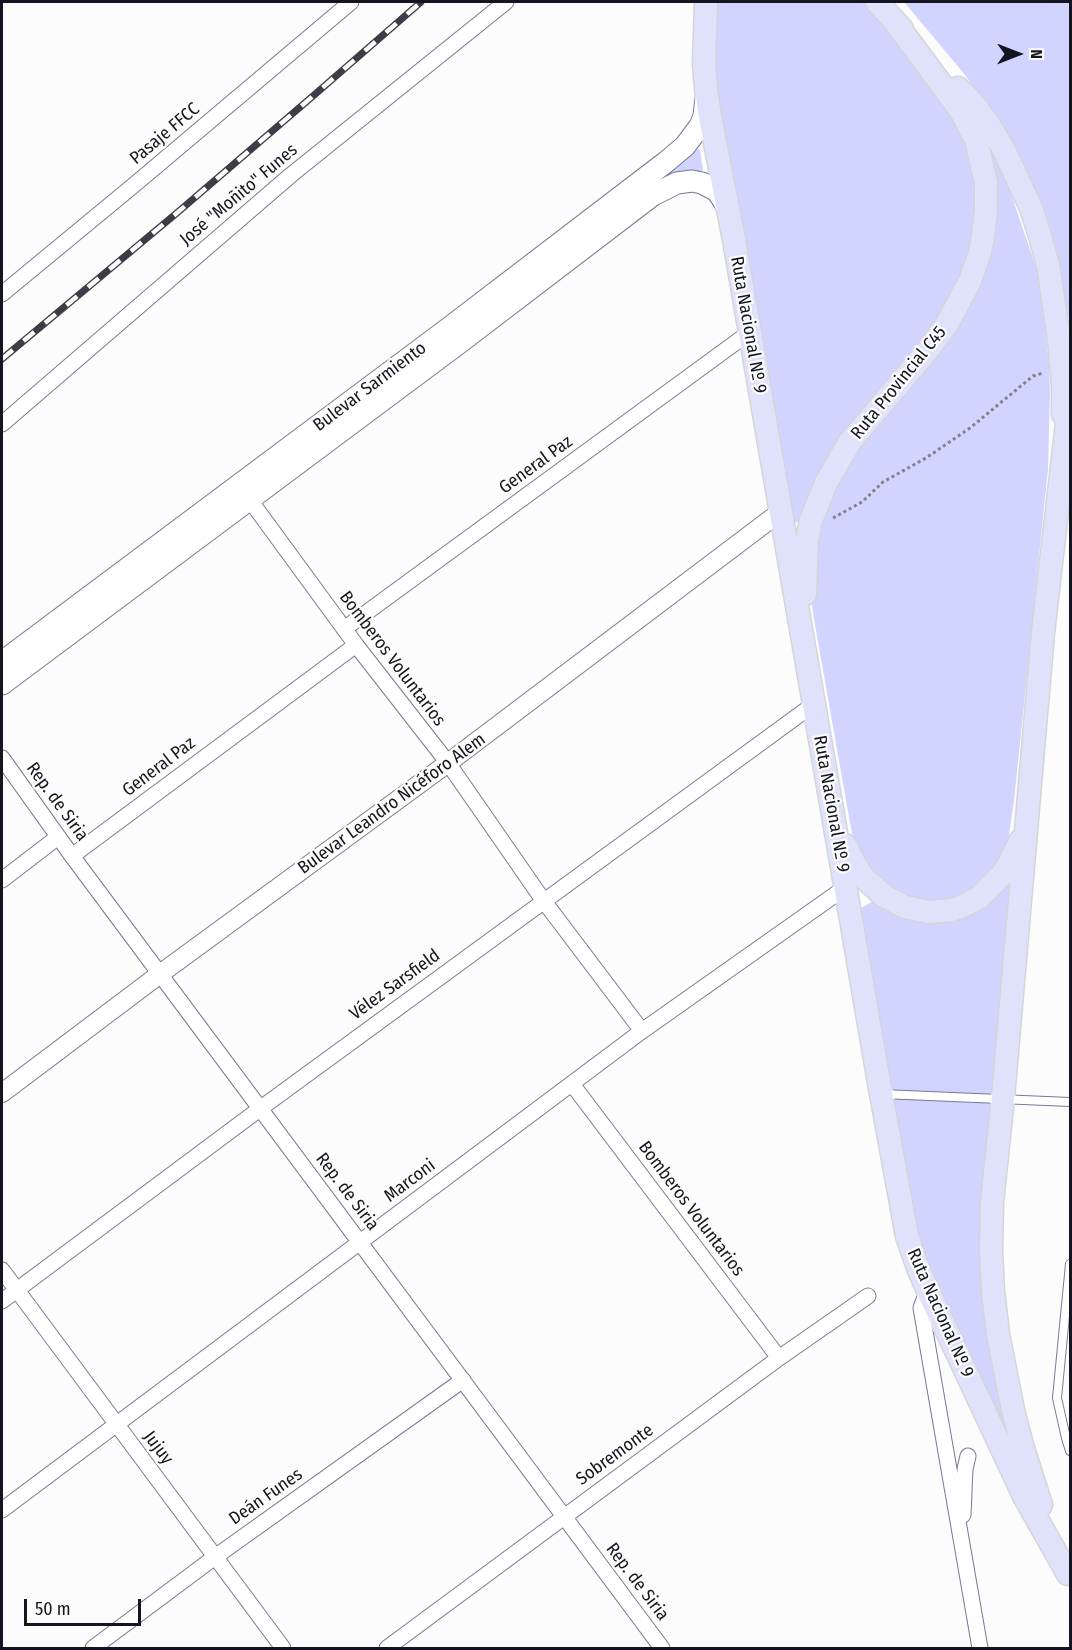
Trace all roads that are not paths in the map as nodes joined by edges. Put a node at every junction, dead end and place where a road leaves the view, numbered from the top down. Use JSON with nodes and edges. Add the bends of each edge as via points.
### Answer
{"nodes":[{"id":1,"x":351,"y":2,"type":"edge"},
{"id":2,"x":506,"y":2,"type":"edge"},
{"id":3,"x":706,"y":2,"type":"edge"},
{"id":4,"x":877,"y":2,"type":"edge"},
{"id":5,"x":893,"y":19,"type":"junction"},
{"id":6,"x":706,"y":89,"type":"junction"},
{"id":7,"x":648,"y":188,"type":"junction"},
{"id":8,"x":727,"y":206,"type":"junction"},
{"id":9,"x":2,"y":294,"type":"edge"},
{"id":10,"x":750,"y":332,"type":"junction"},
{"id":11,"x":1071,"y":397,"type":"edge"},
{"id":12,"x":2,"y":424,"type":"edge"},
{"id":13,"x":1059,"y":489,"type":"junction"},
{"id":14,"x":244,"y":492,"type":"junction"},
{"id":15,"x":780,"y":512,"type":"junction"},
{"id":16,"x":344,"y":629,"type":"junction"},
{"id":17,"x":356,"y":645,"type":"junction"},
{"id":18,"x":2,"y":662,"type":"edge"},
{"id":19,"x":807,"y":669,"type":"junction"},
{"id":20,"x":2,"y":684,"type":"edge"},
{"id":21,"x":814,"y":704,"type":"junction"},
{"id":22,"x":2,"y":758,"type":"edge"},
{"id":23,"x":448,"y":763,"type":"junction"},
{"id":24,"x":1028,"y":808,"type":"junction"},
{"id":25,"x":835,"y":825,"type":"junction"},
{"id":26,"x":58,"y":837,"type":"junction"},
{"id":27,"x":72,"y":856,"type":"junction"},
{"id":28,"x":2,"y":880,"type":"edge"},
{"id":29,"x":846,"y":887,"type":"junction"},
{"id":30,"x":543,"y":900,"type":"junction"},
{"id":31,"x":160,"y":974,"type":"junction"},
{"id":32,"x":642,"y":1031,"type":"junction"},
{"id":33,"x":572,"y":1084,"type":"junction"},
{"id":34,"x":2,"y":1093,"type":"edge"},
{"id":35,"x":881,"y":1094,"type":"junction"},
{"id":36,"x":1003,"y":1098,"type":"junction"},
{"id":37,"x":1071,"y":1102,"type":"edge"},
{"id":38,"x":261,"y":1108,"type":"junction"},
{"id":39,"x":360,"y":1243,"type":"junction"},
{"id":40,"x":1071,"y":1264,"type":"edge"},
{"id":41,"x":2,"y":1270,"type":"edge"},
{"id":42,"x":928,"y":1289,"type":"junction"},
{"id":43,"x":17,"y":1290,"type":"junction"},
{"id":44,"x":868,"y":1296,"type":"dead end"},
{"id":45,"x":2,"y":1301,"type":"edge"},
{"id":46,"x":779,"y":1359,"type":"junction"},
{"id":47,"x":463,"y":1380,"type":"junction"},
{"id":48,"x":116,"y":1425,"type":"junction"},
{"id":49,"x":1071,"y":1451,"type":"edge"},
{"id":50,"x":968,"y":1456,"type":"dead end"},
{"id":51,"x":2,"y":1510,"type":"edge"},
{"id":52,"x":564,"y":1517,"type":"junction"},
{"id":53,"x":961,"y":1536,"type":"junction"},
{"id":54,"x":215,"y":1557,"type":"junction"},
{"id":55,"x":1069,"y":1578,"type":"edge"},
{"id":56,"x":93,"y":1648,"type":"edge"},
{"id":57,"x":283,"y":1648,"type":"edge"},
{"id":58,"x":387,"y":1648,"type":"edge"},
{"id":59,"x":662,"y":1648,"type":"edge"},
{"id":60,"x":980,"y":1648,"type":"edge"}],
"edges":[{"from":1,"to":9,"type":"street","name":"Pasaje FFCC"},
{"from":2,"to":12,"type":"street","name":"José \"Moñito\" Funes","via":[[291,175]]},
{"from":3,"to":6,"type":"main road","name":"Ruta Nacional Nº 9"},
{"from":4,"to":5,"type":"main road","name":"Ruta Provincial C45"},
{"from":5,"to":13,"type":"main road","name":"Ruta Provincial C45","via":[[989,125],[1041,236],[1062,367]]},
{"from":5,"to":19,"type":"main road","name":"Ruta Provincial C45","via":[[961,111],[976,141],[986,183],[985,223],[970,281],[947,324],[860,429],[826,483],[810,527],[805,561]]},
{"from":6,"to":7,"type":"main road","name":"Bulevar Sarmiento","via":[[704,116],[694,135]]},
{"from":6,"to":8,"type":"main road","name":"Ruta Nacional Nº 9"},
{"from":7,"to":8,"type":"main road","name":"Bulevar Sarmiento","via":[[702,183],[717,191]]},
{"from":7,"to":14,"type":"main road","name":"Bulevar Sarmiento"},
{"from":8,"to":10,"type":"main road","name":"Ruta Nacional Nº 9"},
{"from":10,"to":15,"type":"main road","name":"Ruta Nacional Nº 9"},
{"from":10,"to":16,"type":"street","name":"General Paz"},
{"from":11,"to":13,"type":"main road","name":"Ruta Nacional Nº 9"},
{"from":13,"to":24,"type":"main road","name":"Ruta Nacional Nº 9"},
{"from":14,"to":16,"type":"street","name":"Bomberos Voluntarios"},
{"from":14,"to":18,"type":"main road","name":"Bulevar Sarmiento"},
{"from":14,"to":20,"type":"main road","name":"Bulevar Sarmiento"},
{"from":15,"to":19,"type":"main road","name":"Ruta Nacional Nº 9"},
{"from":15,"to":23,"type":"street","name":"Bulevar Leandro Nicéforo Alem"},
{"from":16,"to":17,"type":"street","name":"Bomberos Voluntarios"},
{"from":17,"to":23,"type":"street","name":"Bomberos Voluntarios"},
{"from":17,"to":27,"type":"street","name":"General Paz"},
{"from":19,"to":21,"type":"main road","name":"Ruta Nacional Nº 9"},
{"from":21,"to":25,"type":"main road","name":"Ruta Nacional Nº 9"},
{"from":21,"to":30,"type":"street","name":"Vélez Sarsfield"},
{"from":22,"to":26,"type":"street","name":"Rep. de Siria"},
{"from":23,"to":30,"type":"street","name":"Bomberos Voluntarios"},
{"from":23,"to":31,"type":"street","name":"Bulevar Leandro Nicéforo Alem"},
{"from":24,"to":25,"type":"main road","via":[[1016,851],[998,879],[986,892],[952,910],[929,912],[905,907],[884,896],[863,877]]},
{"from":24,"to":36,"type":"main road","name":"Ruta Nacional Nº 9"},
{"from":25,"to":29,"type":"main road","name":"Ruta Nacional Nº 9"},
{"from":26,"to":27,"type":"street","name":"Rep. de Siria"},
{"from":26,"to":28,"type":"street"},
{"from":27,"to":31,"type":"street","name":"Rep. de Siria"},
{"from":29,"to":32,"type":"street","name":"Marconi"},
{"from":29,"to":35,"type":"main road","name":"Ruta Nacional Nº 9"},
{"from":30,"to":32,"type":"street","name":"Bomberos Voluntarios"},
{"from":30,"to":38,"type":"street","name":"Vélez Sarsfield"},
{"from":31,"to":34,"type":"street","name":"Bulevar Leandro Nicéforo Alem"},
{"from":31,"to":38,"type":"street","name":"Rep. de Siria"},
{"from":32,"to":33,"type":"street","name":"Marconi"},
{"from":33,"to":39,"type":"street","name":"Marconi"},
{"from":33,"to":46,"type":"street","name":"Bomberos Voluntarios"},
{"from":35,"to":36,"type":"lane"},
{"from":35,"to":42,"type":"main road","name":"Ruta Nacional Nº 9","via":[[907,1236]]},
{"from":36,"to":37,"type":"lane"},
{"from":36,"to":55,"type":"main road","name":"Ruta Nacional Nº 9","via":[[992,1202],[991,1251],[998,1334],[1022,1445]]},
{"from":38,"to":39,"type":"street","name":"Rep. de Siria"},
{"from":38,"to":43,"type":"street","name":"Vélez Sarsfield"},
{"from":39,"to":47,"type":"street","name":"Rep. de Siria"},
{"from":39,"to":48,"type":"street","name":"Marconi"},
{"from":40,"to":49,"type":"lane","via":[[1058,1398]]},
{"from":41,"to":43,"type":"street","name":"Jujuy"},
{"from":42,"to":53,"type":"street","via":[[921,1308]]},
{"from":42,"to":55,"type":"main road","name":"Ruta Nacional Nº 9","via":[[1024,1496]]},
{"from":43,"to":45,"type":"street","name":"Vélez Sarsfield"},
{"from":43,"to":48,"type":"street","name":"Jujuy"},
{"from":44,"to":46,"type":"street","name":"Sobremonte"},
{"from":46,"to":52,"type":"street","name":"Sobremonte"},
{"from":47,"to":52,"type":"street","name":"Rep. de Siria"},
{"from":47,"to":54,"type":"street","name":"Deán Funes"},
{"from":48,"to":51,"type":"street","name":"Marconi"},
{"from":48,"to":54,"type":"street","name":"Jujuy"},
{"from":50,"to":53,"type":"street"},
{"from":52,"to":58,"type":"street","name":"Sobremonte"},
{"from":52,"to":59,"type":"street","name":"Rep. de Siria"},
{"from":53,"to":60,"type":"street"},
{"from":54,"to":56,"type":"street","name":"Deán Funes"},
{"from":54,"to":57,"type":"street","name":"Jujuy"}]}
